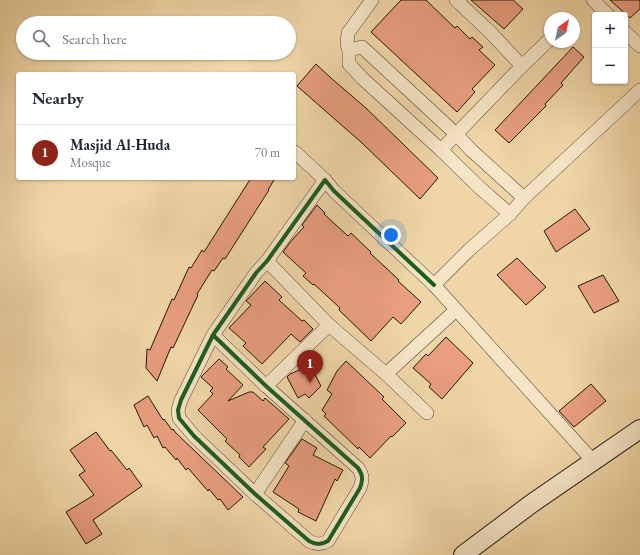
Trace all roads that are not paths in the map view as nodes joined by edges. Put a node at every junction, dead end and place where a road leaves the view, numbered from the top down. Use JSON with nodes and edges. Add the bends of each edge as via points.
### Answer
{"nodes":[{"id":1,"x":372,"y":0,"type":"edge"},
{"id":2,"x":456,"y":0,"type":"edge"},
{"id":3,"x":592,"y":0,"type":"edge"},
{"id":4,"x":605,"y":12,"type":"edge"},
{"id":5,"x":628,"y":35,"type":"edge"},
{"id":6,"x":544,"y":45,"type":"edge"},
{"id":7,"x":640,"y":46,"type":"edge"},
{"id":8,"x":349,"y":50,"type":"junction"},
{"id":9,"x":522,"y":66,"type":"junction"},
{"id":10,"x":640,"y":90,"type":"edge"},
{"id":11,"x":457,"y":135,"type":"junction"},
{"id":12,"x":441,"y":150,"type":"junction"},
{"id":13,"x":296,"y":153,"type":"edge"},
{"id":14,"x":325,"y":180,"type":"junction"},
{"id":15,"x":524,"y":198,"type":"junction"},
{"id":16,"x":510,"y":214,"type":"junction"},
{"id":17,"x":267,"y":261,"type":"junction"},
{"id":18,"x":434,"y":285,"type":"junction"},
{"id":19,"x":456,"y":310,"type":"junction"},
{"id":20,"x":330,"y":325,"type":"junction"},
{"id":21,"x":213,"y":335,"type":"junction"},
{"id":22,"x":386,"y":374,"type":"junction"},
{"id":23,"x":266,"y":386,"type":"junction"},
{"id":24,"x":427,"y":413,"type":"dead end"},
{"id":25,"x":305,"y":420,"type":"junction"},
{"id":26,"x":640,"y":429,"type":"edge"},
{"id":27,"x":593,"y":461,"type":"junction"},
{"id":28,"x":255,"y":494,"type":"junction"},
{"id":29,"x":463,"y":555,"type":"edge"}],
"edges":[{"from":1,"to":8,"type":"street","via":[[348,33]]},
{"from":2,"to":9,"type":"street"},
{"from":3,"to":4,"type":"street"},
{"from":5,"to":7,"type":"street"},
{"from":6,"to":9,"type":"street"},
{"from":8,"to":11,"type":"street","via":[[362,47]]},
{"from":8,"to":12,"type":"street","via":[[349,64]]},
{"from":9,"to":11,"type":"street"},
{"from":10,"to":15,"type":"street"},
{"from":11,"to":12,"type":"street"},
{"from":11,"to":15,"type":"street"},
{"from":12,"to":16,"type":"street"},
{"from":13,"to":14,"type":"street"},
{"from":14,"to":17,"type":"street"},
{"from":14,"to":18,"type":"street"},
{"from":15,"to":16,"type":"street"},
{"from":16,"to":18,"type":"street"},
{"from":17,"to":20,"type":"street"},
{"from":17,"to":21,"type":"street"},
{"from":18,"to":19,"type":"street"},
{"from":19,"to":22,"type":"street"},
{"from":19,"to":27,"type":"street"},
{"from":20,"to":22,"type":"street"},
{"from":20,"to":23,"type":"street"},
{"from":21,"to":23,"type":"street"},
{"from":21,"to":28,"type":"street","via":[[181,400],[179,418],[194,436]]},
{"from":22,"to":24,"type":"street"},
{"from":23,"to":25,"type":"street"},
{"from":25,"to":28,"type":"street"},
{"from":25,"to":28,"type":"street","via":[[362,472],[360,488],[328,541],[314,544],[309,541]]},
{"from":26,"to":27,"type":"street"},
{"from":27,"to":29,"type":"street"}]}
